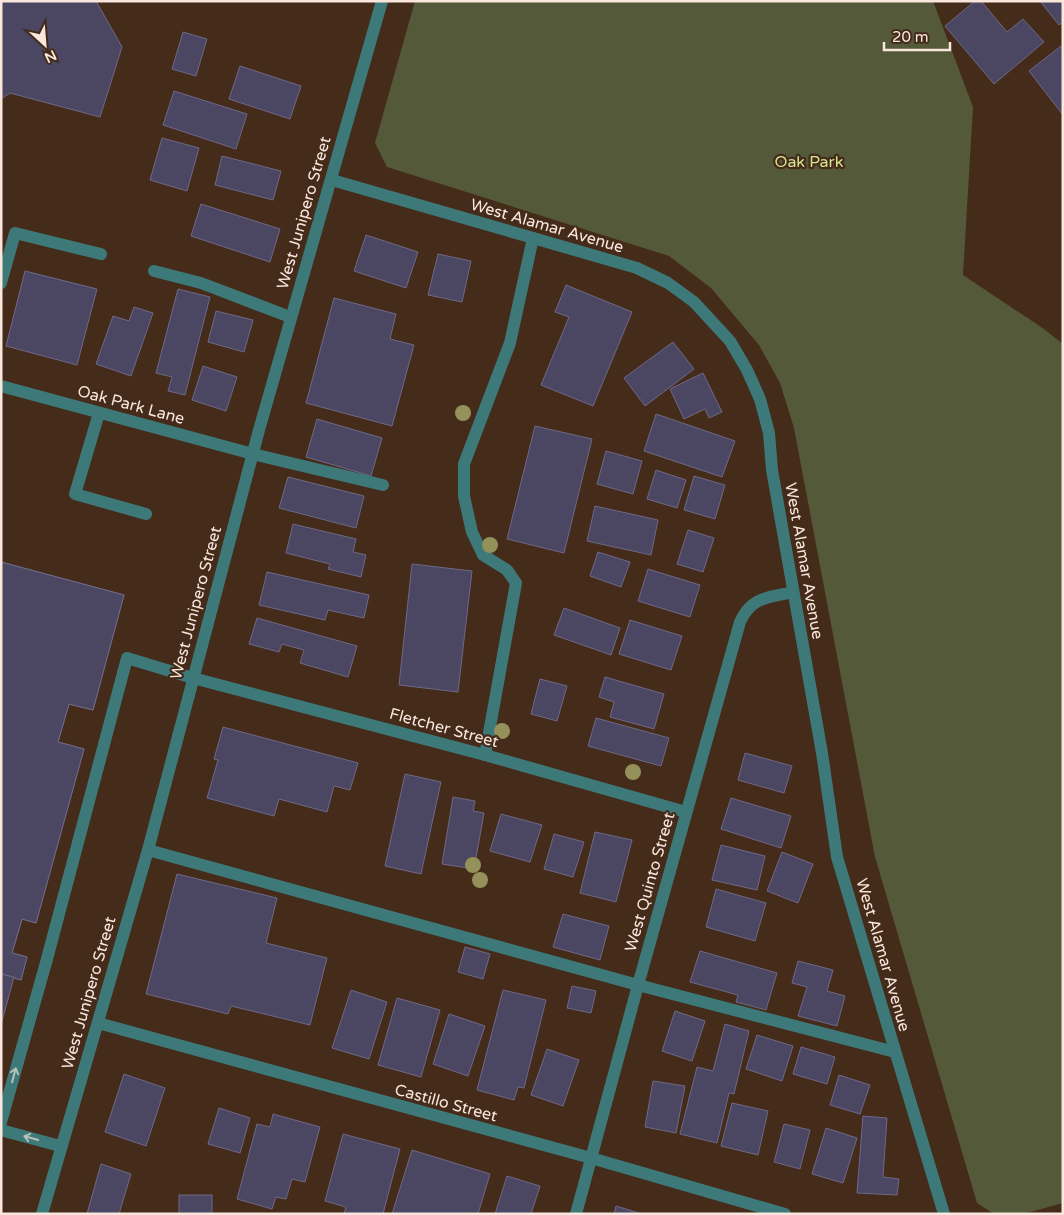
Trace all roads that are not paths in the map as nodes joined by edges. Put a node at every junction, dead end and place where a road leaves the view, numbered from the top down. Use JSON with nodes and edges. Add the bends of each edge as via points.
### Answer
{"nodes":[{"id":1,"x":382,"y":1,"type":"edge"},
{"id":2,"x":332,"y":180,"type":"junction"},
{"id":3,"x":533,"y":238,"type":"junction"},
{"id":4,"x":101,"y":254,"type":"dead end"},
{"id":5,"x":154,"y":270,"type":"dead end"},
{"id":6,"x":1,"y":283,"type":"edge"},
{"id":7,"x":290,"y":317,"type":"junction"},
{"id":8,"x":1,"y":386,"type":"edge"},
{"id":9,"x":99,"y":413,"type":"junction"},
{"id":10,"x":253,"y":454,"type":"junction"},
{"id":11,"x":383,"y":485,"type":"dead end"},
{"id":12,"x":146,"y":514,"type":"dead end"},
{"id":13,"x":793,"y":592,"type":"junction"},
{"id":14,"x":193,"y":678,"type":"junction"},
{"id":15,"x":485,"y":755,"type":"junction"},
{"id":16,"x":686,"y":812,"type":"junction"},
{"id":17,"x":148,"y":850,"type":"junction"},
{"id":18,"x":638,"y":985,"type":"junction"},
{"id":19,"x":98,"y":1024,"type":"junction"},
{"id":20,"x":894,"y":1052,"type":"junction"},
{"id":21,"x":1,"y":1122,"type":"edge"},
{"id":22,"x":1,"y":1130,"type":"edge"},
{"id":23,"x":60,"y":1146,"type":"junction"},
{"id":24,"x":591,"y":1158,"type":"junction"},
{"id":25,"x":42,"y":1214,"type":"edge"},
{"id":26,"x":576,"y":1214,"type":"edge"},
{"id":27,"x":785,"y":1214,"type":"edge"},
{"id":28,"x":944,"y":1214,"type":"edge"}],
"edges":[{"from":1,"to":2,"type":"street","name":"West Junipero Street"},
{"from":2,"to":3,"type":"street","name":"West Alamar Avenue"},
{"from":2,"to":7,"type":"street","name":"West Junipero Street"},
{"from":3,"to":13,"type":"street","name":"West Alamar Avenue","via":[[637,268],[668,282],[694,302],[730,341],[757,392],[769,433],[772,470]]},
{"from":3,"to":15,"type":"street","via":[[510,343],[464,464],[464,496],[472,532],[483,555],[507,570],[516,583]]},
{"from":4,"to":6,"type":"street","via":[[15,233]]},
{"from":5,"to":7,"type":"street","via":[[201,283]]},
{"from":7,"to":10,"type":"street","name":"West Junipero Street"},
{"from":8,"to":9,"type":"street","name":"Oak Park Lane"},
{"from":9,"to":10,"type":"street","name":"Oak Park Lane"},
{"from":9,"to":12,"type":"street","via":[[75,494]]},
{"from":10,"to":11,"type":"street","name":"Oak Park Lane"},
{"from":10,"to":14,"type":"street","name":"West Junipero Street"},
{"from":13,"to":16,"type":"street","name":"West Quinto Street","via":[[756,601],[740,622]]},
{"from":13,"to":20,"type":"street","name":"West Alamar Avenue","via":[[838,857]]},
{"from":14,"to":15,"type":"street","name":"Fletcher Street"},
{"from":14,"to":17,"type":"street","name":"West Junipero Street"},
{"from":21,"to":14,"type":"street","name":"Fletcher Street","one_way":true,"via":[[127,658]]},
{"from":15,"to":16,"type":"street","name":"Fletcher Street"},
{"from":16,"to":18,"type":"street","name":"West Quinto Street"},
{"from":17,"to":18,"type":"street"},
{"from":17,"to":19,"type":"street","name":"West Junipero Street"},
{"from":18,"to":20,"type":"street"},
{"from":18,"to":24,"type":"street","name":"West Quinto Street"},
{"from":19,"to":23,"type":"street","name":"West Junipero Street"},
{"from":19,"to":24,"type":"street","name":"Castillo Street"},
{"from":20,"to":28,"type":"street","name":"West Alamar Avenue"},
{"from":23,"to":22,"type":"street","one_way":true},
{"from":23,"to":25,"type":"street","name":"West Junipero Street"},
{"from":24,"to":26,"type":"street","name":"West Quinto Street"},
{"from":24,"to":27,"type":"street","name":"Castillo Street"}]}
